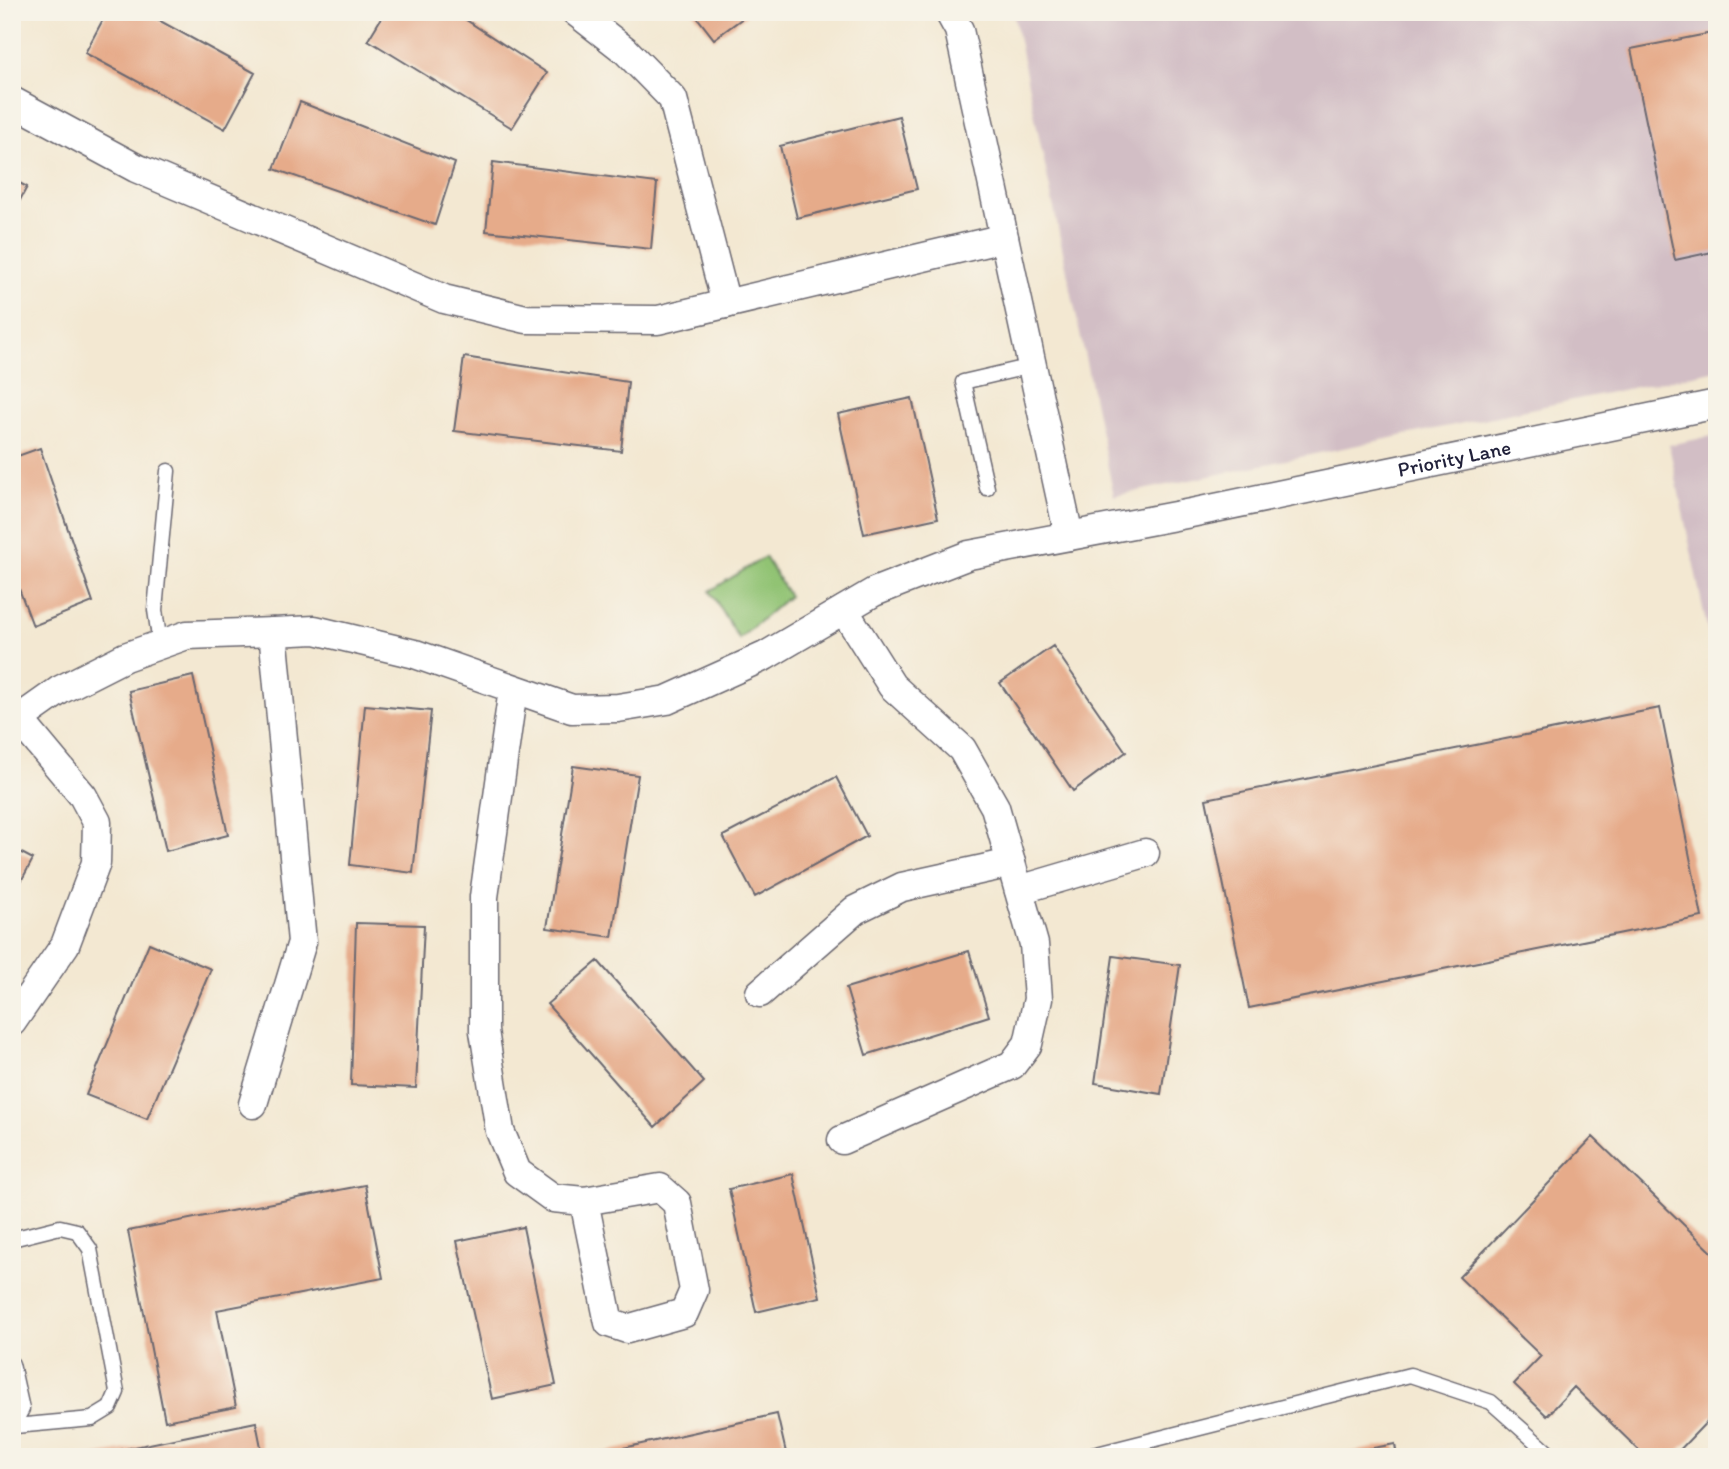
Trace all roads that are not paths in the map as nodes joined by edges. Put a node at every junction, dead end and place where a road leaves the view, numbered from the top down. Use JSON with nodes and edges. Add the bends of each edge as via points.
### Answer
{"nodes":[{"id":1,"x":576,"y":12,"type":"edge"},
{"id":2,"x":949,"y":12,"type":"edge"},
{"id":3,"x":12,"y":101,"type":"edge"},
{"id":4,"x":1004,"y":239,"type":"junction"},
{"id":5,"x":726,"y":304,"type":"junction"},
{"id":6,"x":1032,"y":366,"type":"junction"},
{"id":7,"x":1717,"y":404,"type":"edge"},
{"id":8,"x":168,"y":471,"type":"dead end"},
{"id":9,"x":987,"y":488,"type":"dead end"},
{"id":10,"x":1069,"y":536,"type":"junction"},
{"id":11,"x":844,"y":610,"type":"junction"},
{"id":12,"x":273,"y":632,"type":"junction"},
{"id":13,"x":160,"y":645,"type":"junction"},
{"id":14,"x":513,"y":689,"type":"junction"},
{"id":15,"x":14,"y":718,"type":"edge"},
{"id":16,"x":1145,"y":853,"type":"dead end"},
{"id":17,"x":1011,"y":863,"type":"junction"},
{"id":18,"x":1019,"y":890,"type":"junction"},
{"id":19,"x":760,"y":992,"type":"dead end"},
{"id":20,"x":12,"y":1022,"type":"edge"},
{"id":21,"x":253,"y":1104,"type":"dead end"},
{"id":22,"x":842,"y":1140,"type":"dead end"},
{"id":23,"x":584,"y":1201,"type":"junction"},
{"id":24,"x":12,"y":1239,"type":"edge"},
{"id":25,"x":12,"y":1364,"type":"edge"},
{"id":26,"x":14,"y":1427,"type":"edge"},
{"id":27,"x":1085,"y":1457,"type":"edge"},
{"id":28,"x":1553,"y":1457,"type":"edge"}],
"edges":[{"from":1,"to":5,"type":"street","via":[[626,51],[673,99]]},
{"from":2,"to":4,"type":"street","via":[[959,30]]},
{"from":3,"to":5,"type":"street","via":[[136,168],[444,299],[526,319],[657,320]]},
{"from":4,"to":5,"type":"street"},
{"from":4,"to":6,"type":"street"},
{"from":6,"to":9,"type":"lane","via":[[963,382]]},
{"from":6,"to":10,"type":"street"},
{"from":7,"to":10,"type":"street","name":"Priority Lane"},
{"from":8,"to":13,"type":"lane","via":[[155,610]]},
{"from":10,"to":11,"type":"street","name":"Priority Lane","via":[[970,555],[874,592]]},
{"from":11,"to":14,"type":"street","name":"Priority Lane","via":[[765,656],[667,700],[572,709]]},
{"from":11,"to":17,"type":"street","via":[[892,686],[962,749],[995,807]]},
{"from":12,"to":13,"type":"street","name":"Priority Lane","via":[[187,635]]},
{"from":12,"to":14,"type":"street","name":"Priority Lane","via":[[315,630],[415,654]]},
{"from":12,"to":21,"type":"street","via":[[303,942]]},
{"from":13,"to":15,"type":"street","name":"Priority Lane","via":[[125,657]]},
{"from":14,"to":23,"type":"street","via":[[484,897],[484,1031],[500,1131],[517,1172],[553,1198]]},
{"from":15,"to":20,"type":"street","via":[[83,796],[97,822],[96,863],[65,945]]},
{"from":16,"to":18,"type":"street"},
{"from":17,"to":18,"type":"street"},
{"from":17,"to":19,"type":"street","via":[[902,887],[855,910]]},
{"from":18,"to":22,"type":"street","via":[[1034,944],[1038,999],[1028,1044],[1012,1065]]},
{"from":23,"to":23,"type":"street","via":[[660,1188],[677,1203],[694,1290],[684,1313],[627,1329],[609,1323]]},
{"from":24,"to":26,"type":"lane","via":[[60,1227],[77,1231],[90,1249],[117,1392],[110,1408],[92,1419]]},
{"from":25,"to":26,"type":"lane","via":[[22,1409]]},
{"from":27,"to":28,"type":"lane","via":[[1410,1375],[1492,1402]]}]}
